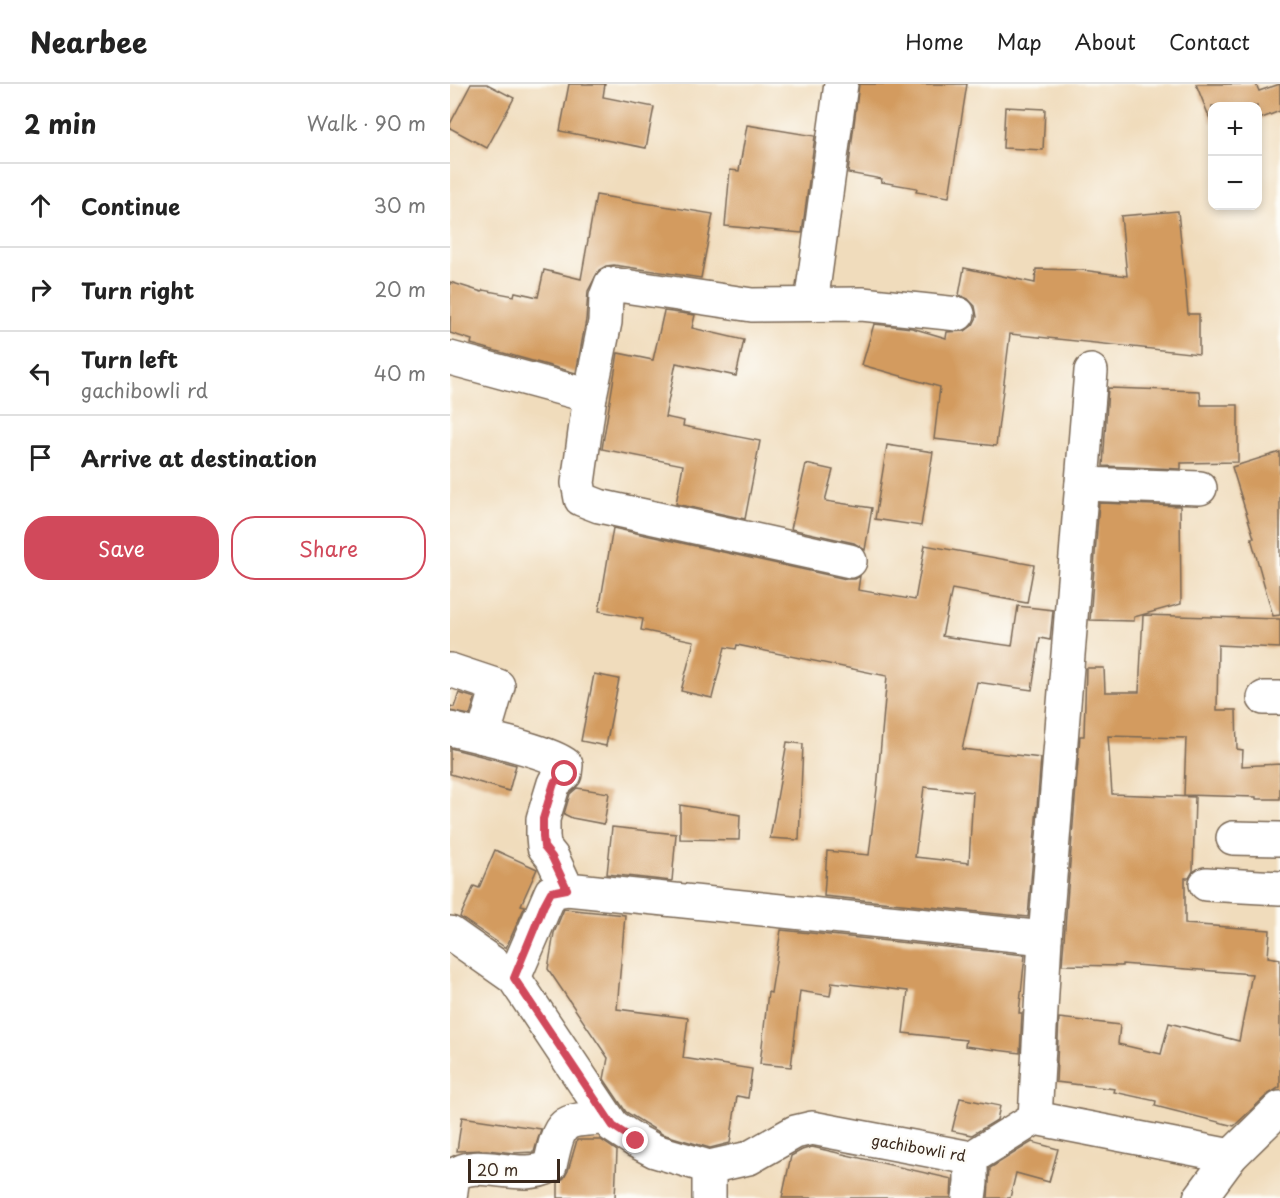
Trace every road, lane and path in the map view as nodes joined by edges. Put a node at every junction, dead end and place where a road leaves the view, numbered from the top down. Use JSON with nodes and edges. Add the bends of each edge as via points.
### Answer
{"nodes":[{"id":1,"x":841,"y":84,"type":"edge"},
{"id":2,"x":811,"y":304,"type":"junction"},
{"id":3,"x":958,"y":314,"type":"dead end"},
{"id":4,"x":450,"y":358,"type":"edge"},
{"id":5,"x":1090,"y":371,"type":"dead end"},
{"id":6,"x":590,"y":396,"type":"junction"},
{"id":7,"x":1082,"y":483,"type":"junction"},
{"id":8,"x":1200,"y":488,"type":"dead end"},
{"id":9,"x":850,"y":561,"type":"dead end"},
{"id":10,"x":450,"y":670,"type":"edge"},
{"id":11,"x":450,"y":729,"type":"edge"},
{"id":12,"x":483,"y":737,"type":"junction"},
{"id":13,"x":1233,"y":838,"type":"dead end"},
{"id":14,"x":1280,"y":839,"type":"edge"},
{"id":15,"x":1206,"y":884,"type":"dead end"},
{"id":16,"x":1280,"y":888,"type":"edge"},
{"id":17,"x":567,"y":889,"type":"junction"},
{"id":18,"x":450,"y":933,"type":"edge"},
{"id":19,"x":1045,"y":938,"type":"junction"},
{"id":20,"x":514,"y":978,"type":"junction"},
{"id":21,"x":607,"y":1118,"type":"junction"},
{"id":22,"x":1035,"y":1118,"type":"junction"},
{"id":23,"x":1274,"y":1120,"type":"edge"},
{"id":24,"x":1231,"y":1156,"type":"junction"},
{"id":25,"x":971,"y":1158,"type":"junction"},
{"id":26,"x":709,"y":1183,"type":"edge"},
{"id":27,"x":450,"y":1198,"type":"edge"},
{"id":28,"x":969,"y":1198,"type":"edge"},
{"id":29,"x":1200,"y":1198,"type":"edge"}],
"edges":[{"from":1,"to":2,"type":"street"},
{"from":2,"to":3,"type":"street","via":[[862,304]]},
{"from":2,"to":6,"type":"street","via":[[752,305],[611,284]]},
{"from":4,"to":6,"type":"street"},
{"from":5,"to":7,"type":"street"},
{"from":6,"to":9,"type":"street","via":[[578,483],[582,499]]},
{"from":7,"to":8,"type":"street"},
{"from":7,"to":19,"type":"street"},
{"from":10,"to":12,"type":"street","via":[[498,686]]},
{"from":11,"to":12,"type":"street"},
{"from":12,"to":17,"type":"street","via":[[561,760],[566,765],[565,774],[554,783],[543,819],[543,836],[544,847]]},
{"from":13,"to":14,"type":"street"},
{"from":15,"to":16,"type":"street"},
{"from":17,"to":19,"type":"street"},
{"from":17,"to":20,"type":"street","via":[[551,892]]},
{"from":18,"to":20,"type":"street","name":"gachibowli rd"},
{"from":19,"to":22,"type":"street"},
{"from":20,"to":21,"type":"street","name":"gachibowli rd"},
{"from":21,"to":26,"type":"street","name":"gachibowli rd","via":[[613,1126]]},
{"from":21,"to":27,"type":"street","via":[[575,1119],[564,1125],[550,1166],[542,1170],[459,1171],[453,1176]]},
{"from":22,"to":24,"type":"street"},
{"from":22,"to":25,"type":"street","name":"gachibowli rd"},
{"from":23,"to":24,"type":"street"},
{"from":24,"to":29,"type":"street"},
{"from":25,"to":26,"type":"street","name":"gachibowli rd","via":[[812,1128],[795,1132]]},
{"from":25,"to":28,"type":"street"}]}
